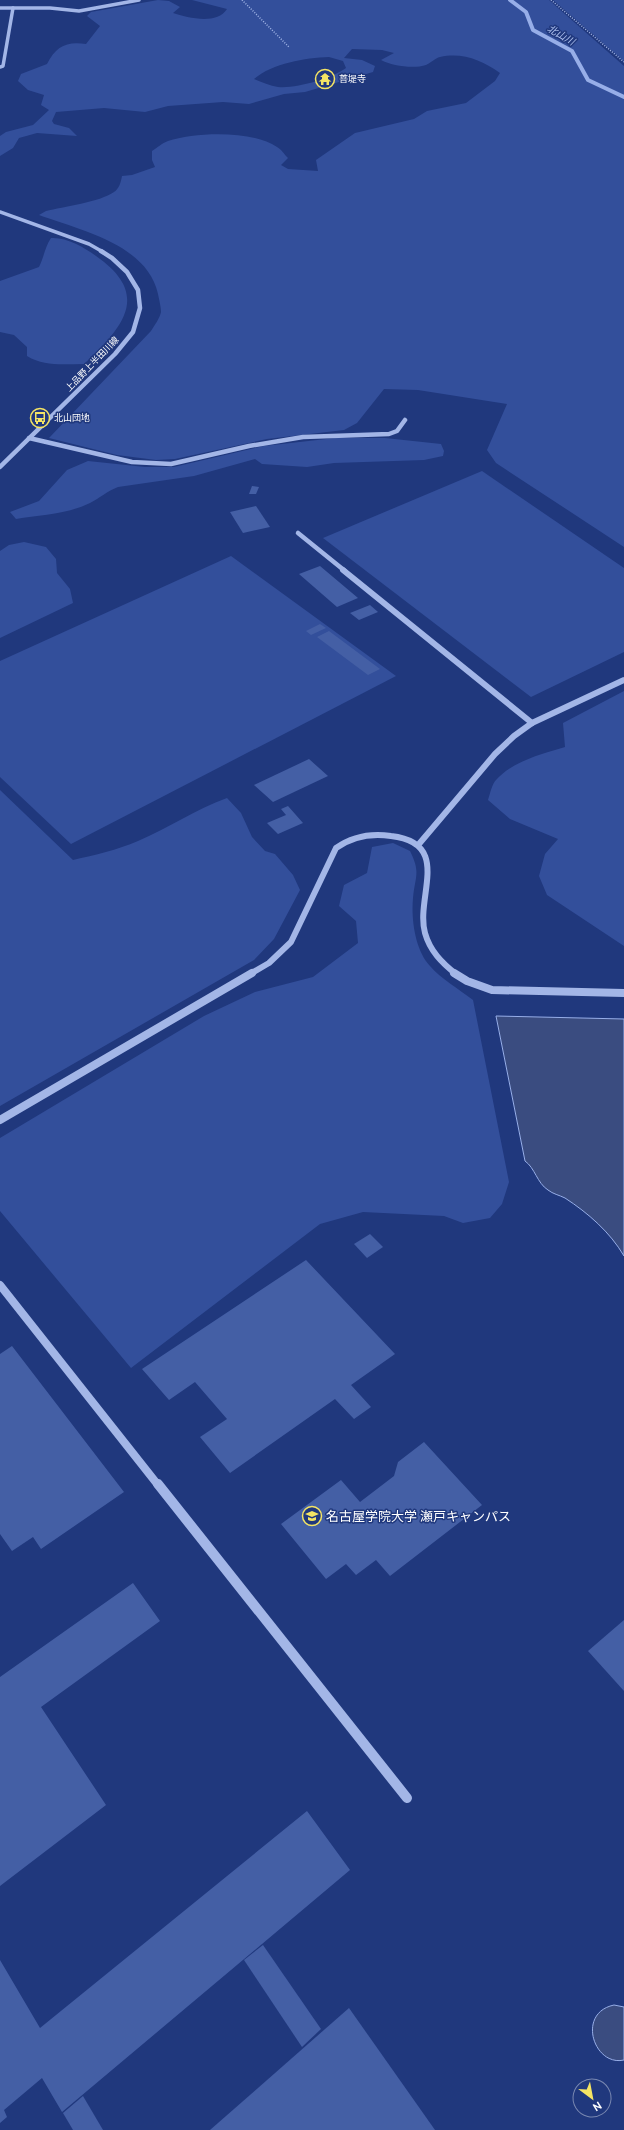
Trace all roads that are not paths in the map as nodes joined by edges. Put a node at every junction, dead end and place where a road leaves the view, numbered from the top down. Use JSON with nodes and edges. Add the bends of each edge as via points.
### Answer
{"nodes":[{"id":1,"x":139,"y":0,"type":"edge"},
{"id":2,"x":0,"y":8,"type":"edge"},
{"id":3,"x":13,"y":8,"type":"junction"},
{"id":4,"x":0,"y":39,"type":"edge"},
{"id":5,"x":8,"y":39,"type":"junction"},
{"id":6,"x":0,"y":67,"type":"edge"},
{"id":7,"x":0,"y":212,"type":"edge"},
{"id":8,"x":405,"y":420,"type":"dead end"},
{"id":9,"x":29,"y":438,"type":"junction"},
{"id":10,"x":0,"y":467,"type":"edge"},
{"id":11,"x":298,"y":533,"type":"dead end"},
{"id":12,"x":624,"y":680,"type":"edge"},
{"id":13,"x":532,"y":723,"type":"junction"},
{"id":14,"x":418,"y":844,"type":"junction"},
{"id":15,"x":624,"y":992,"type":"edge"},
{"id":16,"x":0,"y":1120,"type":"edge"},
{"id":17,"x":0,"y":1285,"type":"edge"},
{"id":18,"x":407,"y":1798,"type":"dead end"}],
"edges":[{"from":1,"to":3,"type":"street","via":[[79,11]]},
{"from":2,"to":3,"type":"street"},
{"from":3,"to":5,"type":"street"},
{"from":4,"to":5,"type":"street"},
{"from":5,"to":6,"type":"street","via":[[3,66]]},
{"from":7,"to":9,"type":"street","name":"上品野上半田川線","via":[[89,244],[112,258],[127,272],[138,290],[140,308],[133,332],[115,354]]},
{"from":8,"to":9,"type":"street","via":[[397,431],[389,434],[303,437],[249,446],[171,464],[132,462]]},
{"from":9,"to":10,"type":"street","name":"上品野上半田川線"},
{"from":11,"to":13,"type":"street"},
{"from":12,"to":13,"type":"street"},
{"from":13,"to":14,"type":"street","via":[[495,754]]},
{"from":14,"to":15,"type":"street","via":[[428,864],[423,920],[436,956],[446,967],[476,986],[492,990]]},
{"from":14,"to":16,"type":"street","via":[[402,837],[382,835],[349,840],[336,848],[292,942],[269,963]]},
{"from":17,"to":18,"type":"street"}]}
